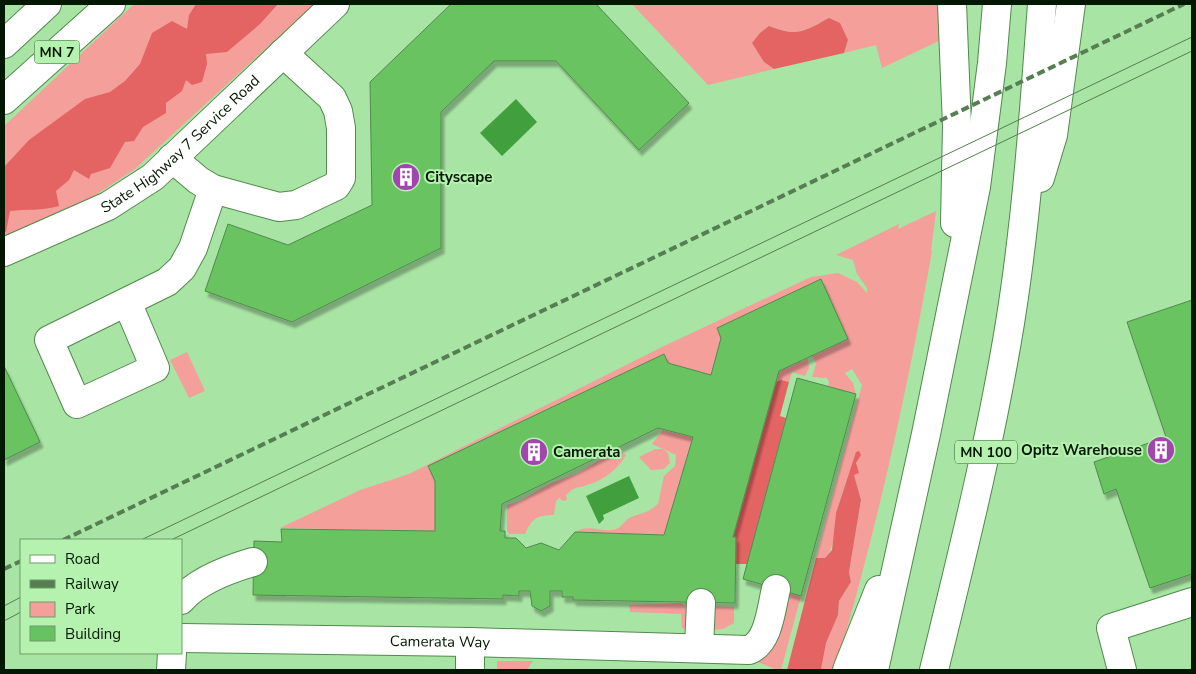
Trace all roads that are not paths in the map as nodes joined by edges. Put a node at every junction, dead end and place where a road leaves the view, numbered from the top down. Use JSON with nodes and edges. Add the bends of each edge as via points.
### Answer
{"nodes":[{"id":1,"x":47,"y":4,"type":"edge"},
{"id":2,"x":111,"y":4,"type":"edge"},
{"id":3,"x":335,"y":4,"type":"edge"},
{"id":4,"x":952,"y":4,"type":"edge"},
{"id":5,"x":997,"y":4,"type":"edge"},
{"id":6,"x":1042,"y":4,"type":"edge"},
{"id":7,"x":1071,"y":4,"type":"edge"},
{"id":8,"x":4,"y":44,"type":"edge"},
{"id":9,"x":283,"y":53,"type":"junction"},
{"id":10,"x":4,"y":100,"type":"edge"},
{"id":11,"x":172,"y":158,"type":"junction"},
{"id":12,"x":213,"y":189,"type":"junction"},
{"id":13,"x":1023,"y":231,"type":"junction"},
{"id":14,"x":4,"y":252,"type":"edge"},
{"id":15,"x":955,"y":292,"type":"junction"},
{"id":16,"x":127,"y":302,"type":"dead end"},
{"id":17,"x":904,"y":528,"type":"junction"},
{"id":18,"x":254,"y":562,"type":"dead end"},
{"id":19,"x":776,"y":589,"type":"dead end"},
{"id":20,"x":182,"y":599,"type":"edge"},
{"id":21,"x":701,"y":602,"type":"dead end"},
{"id":22,"x":1192,"y":602,"type":"edge"},
{"id":23,"x":182,"y":638,"type":"edge"},
{"id":24,"x":470,"y":642,"type":"junction"},
{"id":25,"x":699,"y":647,"type":"junction"},
{"id":26,"x":172,"y":654,"type":"edge"},
{"id":27,"x":171,"y":670,"type":"edge"},
{"id":28,"x":470,"y":670,"type":"edge"},
{"id":29,"x":847,"y":670,"type":"edge"},
{"id":30,"x":874,"y":670,"type":"edge"},
{"id":31,"x":934,"y":670,"type":"edge"},
{"id":32,"x":1122,"y":670,"type":"edge"}],
"edges":[{"from":1,"to":8,"type":"main road","number":"MN 7"},
{"from":2,"to":10,"type":"main road","number":"MN 7"},
{"from":3,"to":9,"type":"main road","name":"State Highway 7 Service Road"},
{"from":4,"to":15,"type":"main road","via":[[957,126]]},
{"from":5,"to":15,"type":"main road","via":[[976,187]]},
{"from":6,"to":13,"type":"main road","number":"MN 100"},
{"from":7,"to":13,"type":"main road","via":[[1053,134]]},
{"from":9,"to":11,"type":"main road","name":"State Highway 7 Service Road"},
{"from":9,"to":12,"type":"main road","via":[[332,98],[341,128],[341,178],[336,186],[317,196],[296,205],[279,207]]},
{"from":11,"to":12,"type":"main road"},
{"from":11,"to":14,"type":"main road","name":"State Highway 7 Service Road","via":[[153,177],[108,206]]},
{"from":12,"to":16,"type":"main road","via":[[193,248],[182,268],[168,282]]},
{"from":13,"to":31,"type":"main road","number":"MN 100","via":[[986,453]]},
{"from":15,"to":17,"type":"main road"},
{"from":17,"to":29,"type":"main road"},
{"from":17,"to":30,"type":"main road"},
{"from":18,"to":20,"type":"main road","via":[[191,589]]},
{"from":19,"to":25,"type":"main road","name":"Camerata Way","via":[[765,632],[757,647],[748,650]]},
{"from":21,"to":25,"type":"main road"},
{"from":22,"to":32,"type":"main road","via":[[1111,628]]},
{"from":23,"to":24,"type":"main road","name":"Camerata Way"},
{"from":24,"to":25,"type":"main road","name":"Camerata Way"},
{"from":24,"to":28,"type":"main road"},
{"from":26,"to":27,"type":"main road"}]}
